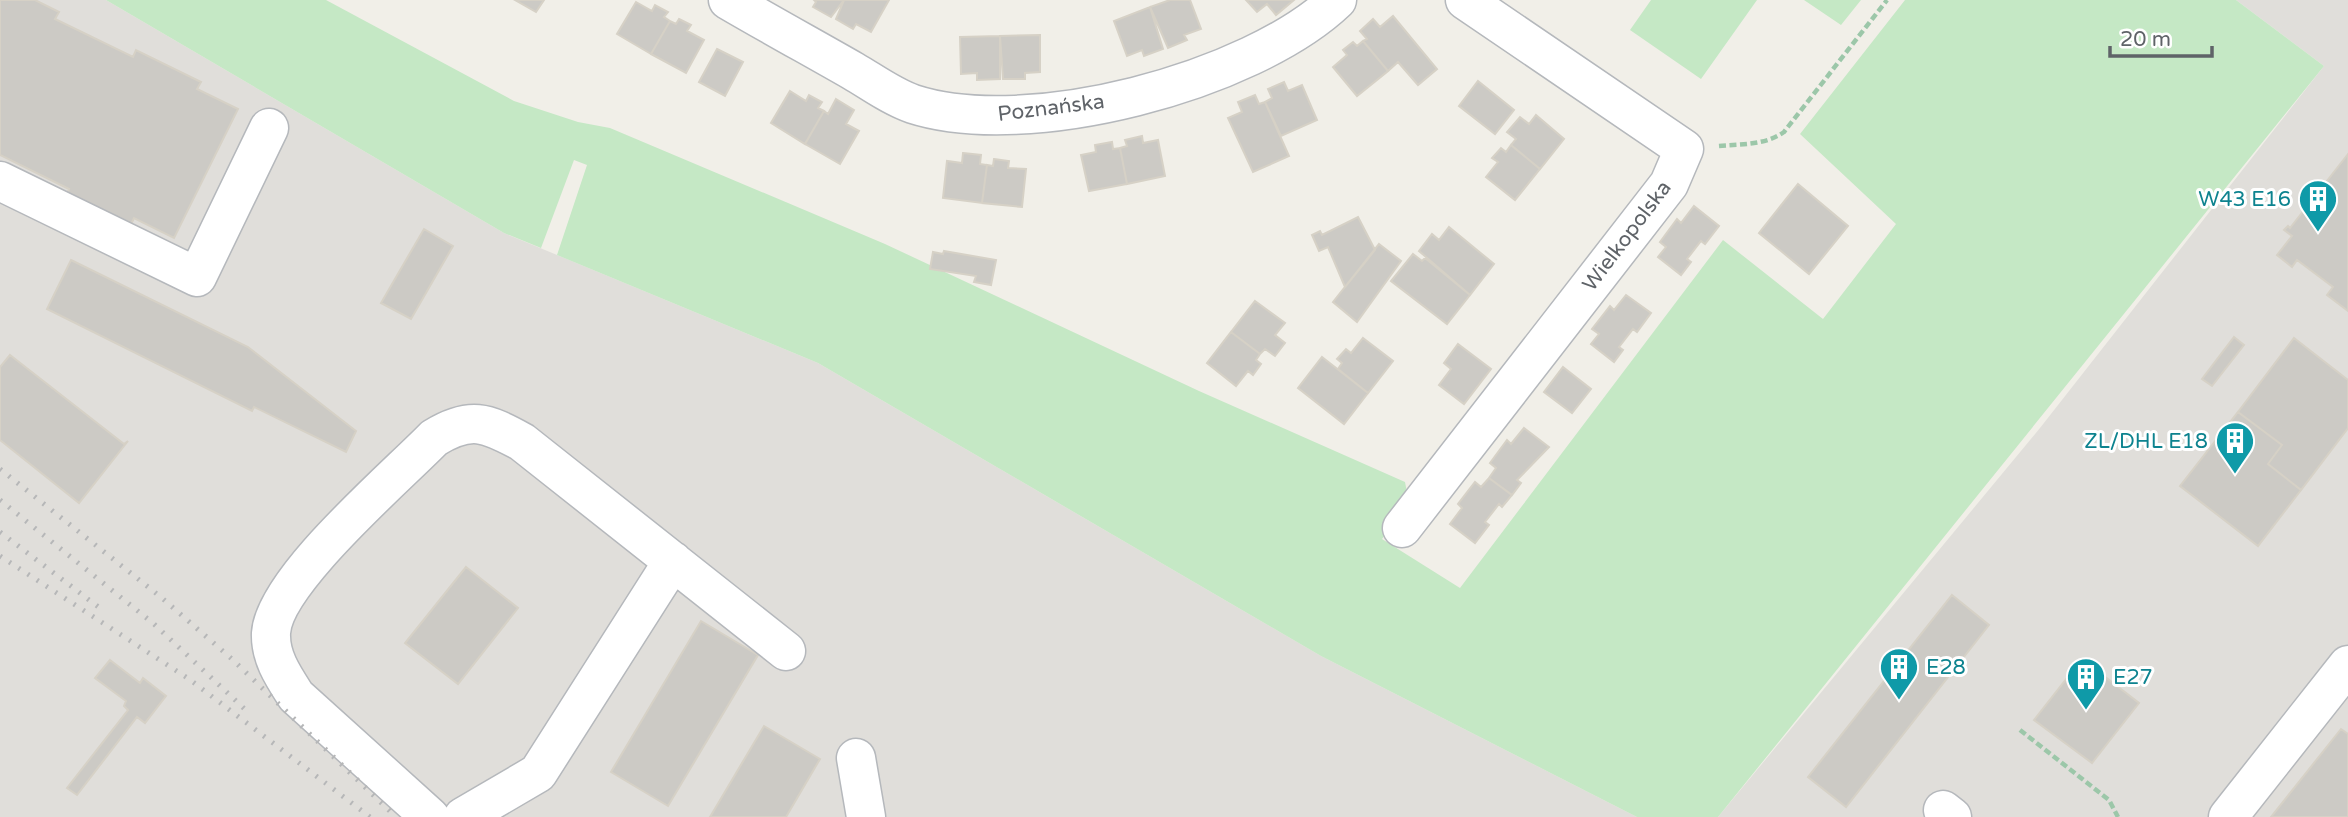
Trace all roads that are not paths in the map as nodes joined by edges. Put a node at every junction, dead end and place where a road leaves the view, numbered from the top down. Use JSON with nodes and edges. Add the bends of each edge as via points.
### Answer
{"nodes":[{"id":1,"x":728,"y":0,"type":"edge"},
{"id":2,"x":1336,"y":0,"type":"edge"},
{"id":3,"x":1465,"y":0,"type":"edge"},
{"id":4,"x":269,"y":128,"type":"dead end"},
{"id":5,"x":0,"y":181,"type":"edge"},
{"id":6,"x":1402,"y":528,"type":"dead end"},
{"id":7,"x":673,"y":561,"type":"junction"},
{"id":8,"x":786,"y":651,"type":"dead end"},
{"id":9,"x":2348,"y":665,"type":"edge"},
{"id":10,"x":856,"y":758,"type":"dead end"},
{"id":11,"x":430,"y":817,"type":"edge"},
{"id":12,"x":463,"y":817,"type":"edge"},
{"id":13,"x":866,"y":817,"type":"edge"},
{"id":14,"x":2228,"y":817,"type":"edge"}],
"edges":[{"from":1,"to":2,"type":"street","name":"Poznańska","via":[[909,103],[969,115],[1016,117],[1081,108],[1170,87],[1254,57],[1315,21]]},
{"from":3,"to":6,"type":"street","name":"Wielkopolska","via":[[1684,149],[1669,184]]},
{"from":4,"to":5,"type":"street","via":[[197,277]]},
{"from":7,"to":8,"type":"street"},
{"from":7,"to":11,"type":"street","via":[[522,442],[478,423],[463,424],[434,439],[298,575],[275,612],[271,632],[279,672],[296,696]]},
{"from":7,"to":12,"type":"street","via":[[538,773]]},
{"from":9,"to":14,"type":"street"},
{"from":10,"to":13,"type":"street"}]}
